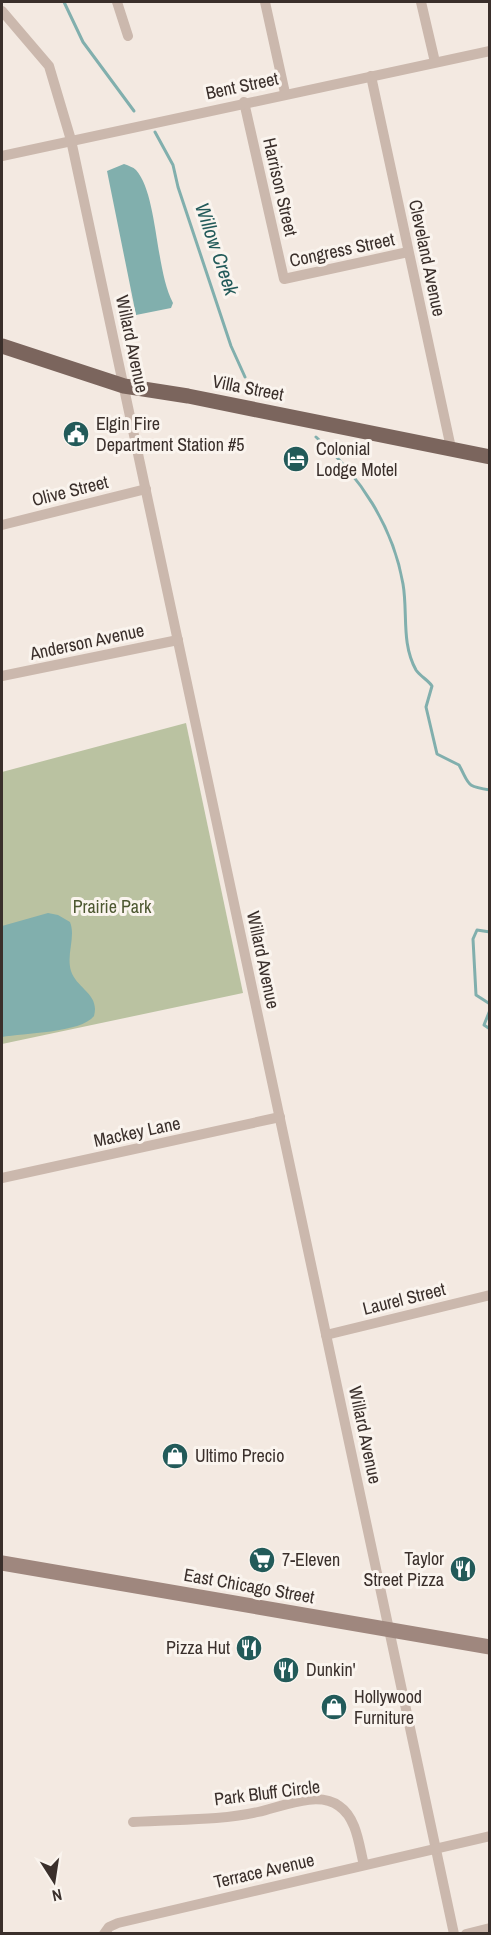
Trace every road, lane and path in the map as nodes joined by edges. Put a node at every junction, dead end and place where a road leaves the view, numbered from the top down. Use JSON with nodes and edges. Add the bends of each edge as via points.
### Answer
{"nodes":[{"id":1,"x":117,"y":2,"type":"edge"},
{"id":2,"x":265,"y":2,"type":"edge"},
{"id":3,"x":421,"y":2,"type":"edge"},
{"id":4,"x":2,"y":11,"type":"edge"},
{"id":5,"x":128,"y":36,"type":"dead end"},
{"id":6,"x":489,"y":51,"type":"edge"},
{"id":7,"x":435,"y":62,"type":"junction"},
{"id":8,"x":371,"y":76,"type":"junction"},
{"id":9,"x":285,"y":93,"type":"junction"},
{"id":10,"x":244,"y":102,"type":"junction"},
{"id":11,"x":71,"y":140,"type":"junction"},
{"id":12,"x":2,"y":156,"type":"edge"},
{"id":13,"x":408,"y":252,"type":"junction"},
{"id":14,"x":284,"y":279,"type":"joint"},
{"id":15,"x":2,"y":346,"type":"edge"},
{"id":16,"x":124,"y":386,"type":"junction"},
{"id":17,"x":451,"y":448,"type":"junction"},
{"id":18,"x":489,"y":457,"type":"edge"},
{"id":19,"x":146,"y":489,"type":"junction"},
{"id":20,"x":2,"y":525,"type":"edge"},
{"id":21,"x":178,"y":640,"type":"junction"},
{"id":22,"x":2,"y":676,"type":"edge"},
{"id":23,"x":280,"y":1117,"type":"junction"},
{"id":24,"x":2,"y":1178,"type":"edge"},
{"id":25,"x":489,"y":1295,"type":"edge"},
{"id":26,"x":326,"y":1335,"type":"junction"},
{"id":27,"x":2,"y":1563,"type":"edge"},
{"id":28,"x":389,"y":1629,"type":"junction"},
{"id":29,"x":489,"y":1647,"type":"edge"},
{"id":30,"x":133,"y":1822,"type":"dead end"},
{"id":31,"x":489,"y":1836,"type":"edge"},
{"id":32,"x":435,"y":1847,"type":"junction"},
{"id":33,"x":363,"y":1865,"type":"junction"},
{"id":34,"x":489,"y":1928,"type":"edge"},
{"id":35,"x":104,"y":1934,"type":"edge"},
{"id":36,"x":454,"y":1934,"type":"edge"},
{"id":37,"x":466,"y":1934,"type":"edge"}],
"edges":[{"from":1,"to":5,"type":"street"},
{"from":2,"to":9,"type":"street"},
{"from":3,"to":7,"type":"street"},
{"from":4,"to":11,"type":"street","name":"Willard Avenue","via":[[49,66]]},
{"from":6,"to":7,"type":"street","name":"Bent Street"},
{"from":7,"to":8,"type":"street","name":"Bent Street"},
{"from":8,"to":9,"type":"street","name":"Bent Street"},
{"from":8,"to":13,"type":"street","name":"Cleveland Avenue"},
{"from":9,"to":10,"type":"street","name":"Bent Street"},
{"from":10,"to":11,"type":"street","name":"Bent Street"},
{"from":10,"to":14,"type":"street","name":"Harrison Street"},
{"from":11,"to":12,"type":"street","name":"Bent Street"},
{"from":11,"to":16,"type":"street","name":"Willard Avenue"},
{"from":13,"to":14,"type":"street","name":"Congress Street"},
{"from":13,"to":17,"type":"street","name":"Cleveland Avenue"},
{"from":15,"to":16,"type":"main road","name":"Villa Street"},
{"from":16,"to":17,"type":"main road","name":"Villa Street"},
{"from":16,"to":19,"type":"street","name":"Willard Avenue"},
{"from":17,"to":18,"type":"main road","name":"Villa Street"},
{"from":19,"to":20,"type":"street","name":"Olive Street"},
{"from":19,"to":21,"type":"street","name":"Willard Avenue"},
{"from":21,"to":22,"type":"street","name":"Anderson Avenue"},
{"from":21,"to":23,"type":"street","name":"Willard Avenue"},
{"from":23,"to":24,"type":"street","name":"Mackey Lane"},
{"from":23,"to":26,"type":"street","name":"Willard Avenue"},
{"from":25,"to":26,"type":"street","name":"Laurel Street"},
{"from":26,"to":28,"type":"street","name":"Willard Avenue"},
{"from":27,"to":28,"type":"main road","name":"East Chicago Street"},
{"from":28,"to":29,"type":"main road","name":"East Chicago Street"},
{"from":28,"to":32,"type":"street","name":"Willard Avenue"},
{"from":30,"to":33,"type":"street","name":"Park Bluff Circle","via":[[247,1814],[326,1800],[338,1804],[350,1818]]},
{"from":31,"to":32,"type":"street","name":"Terrace Avenue"},
{"from":32,"to":33,"type":"street","name":"Terrace Avenue"},
{"from":32,"to":36,"type":"street","name":"Willard Avenue"},
{"from":33,"to":35,"type":"street","name":"Terrace Avenue","via":[[118,1923]]},
{"from":34,"to":37,"type":"street"}]}
